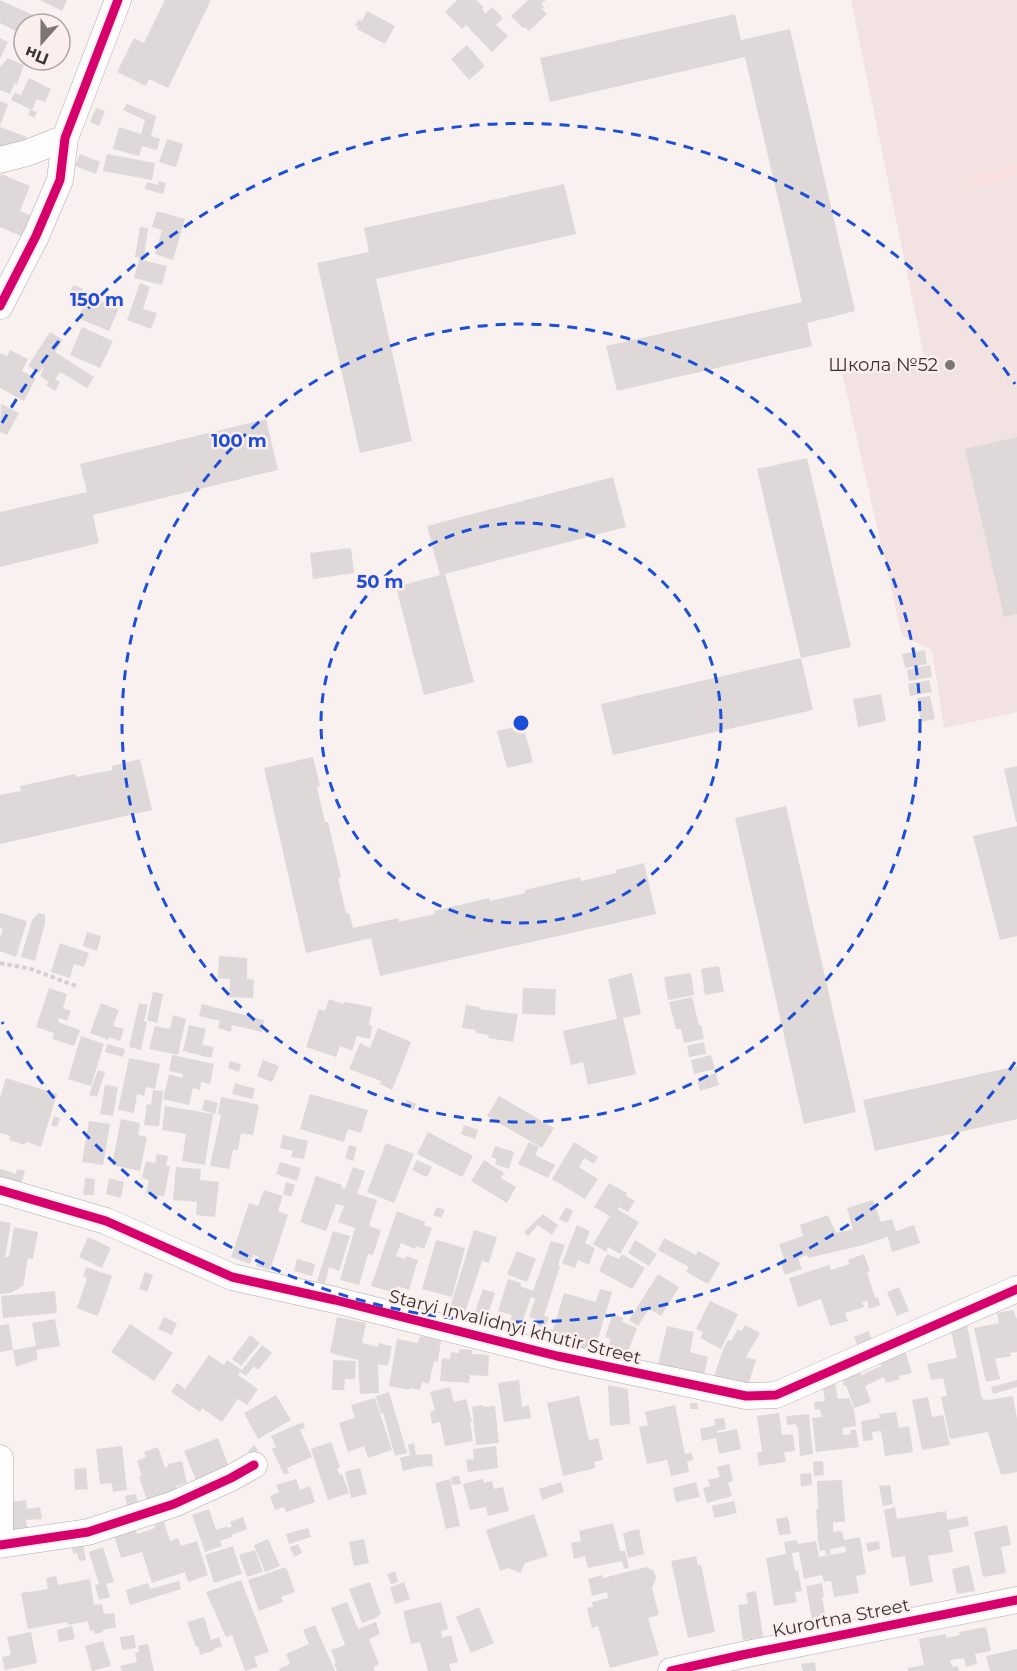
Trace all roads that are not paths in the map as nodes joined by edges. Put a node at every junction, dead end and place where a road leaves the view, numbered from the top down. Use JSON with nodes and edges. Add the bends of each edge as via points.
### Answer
{"nodes":[{"id":1,"x":118,"y":0,"type":"edge"},
{"id":2,"x":65,"y":138,"type":"junction"},
{"id":3,"x":0,"y":160,"type":"edge"},
{"id":4,"x":0,"y":306,"type":"edge"},
{"id":5,"x":0,"y":1190,"type":"edge"},
{"id":6,"x":1017,"y":1289,"type":"edge"},
{"id":7,"x":0,"y":1458,"type":"edge"},
{"id":8,"x":254,"y":1465,"type":"dead end"},
{"id":9,"x":0,"y":1537,"type":"edge"},
{"id":10,"x":0,"y":1545,"type":"edge"},
{"id":11,"x":1017,"y":1600,"type":"edge"},
{"id":12,"x":672,"y":1671,"type":"edge"}],
"edges":[{"from":1,"to":2,"type":"street"},
{"from":2,"to":3,"type":"street"},
{"from":2,"to":4,"type":"street","via":[[60,180]]},
{"from":5,"to":6,"type":"street","name":"Staryi Invalidnyi khutir Street","via":[[106,1221],[232,1277],[557,1356],[746,1396],[776,1395]]},
{"from":7,"to":9,"type":"street"},
{"from":8,"to":10,"type":"street","via":[[174,1504],[88,1532]]},
{"from":11,"to":12,"type":"street","name":"Kurortna Street"}]}
